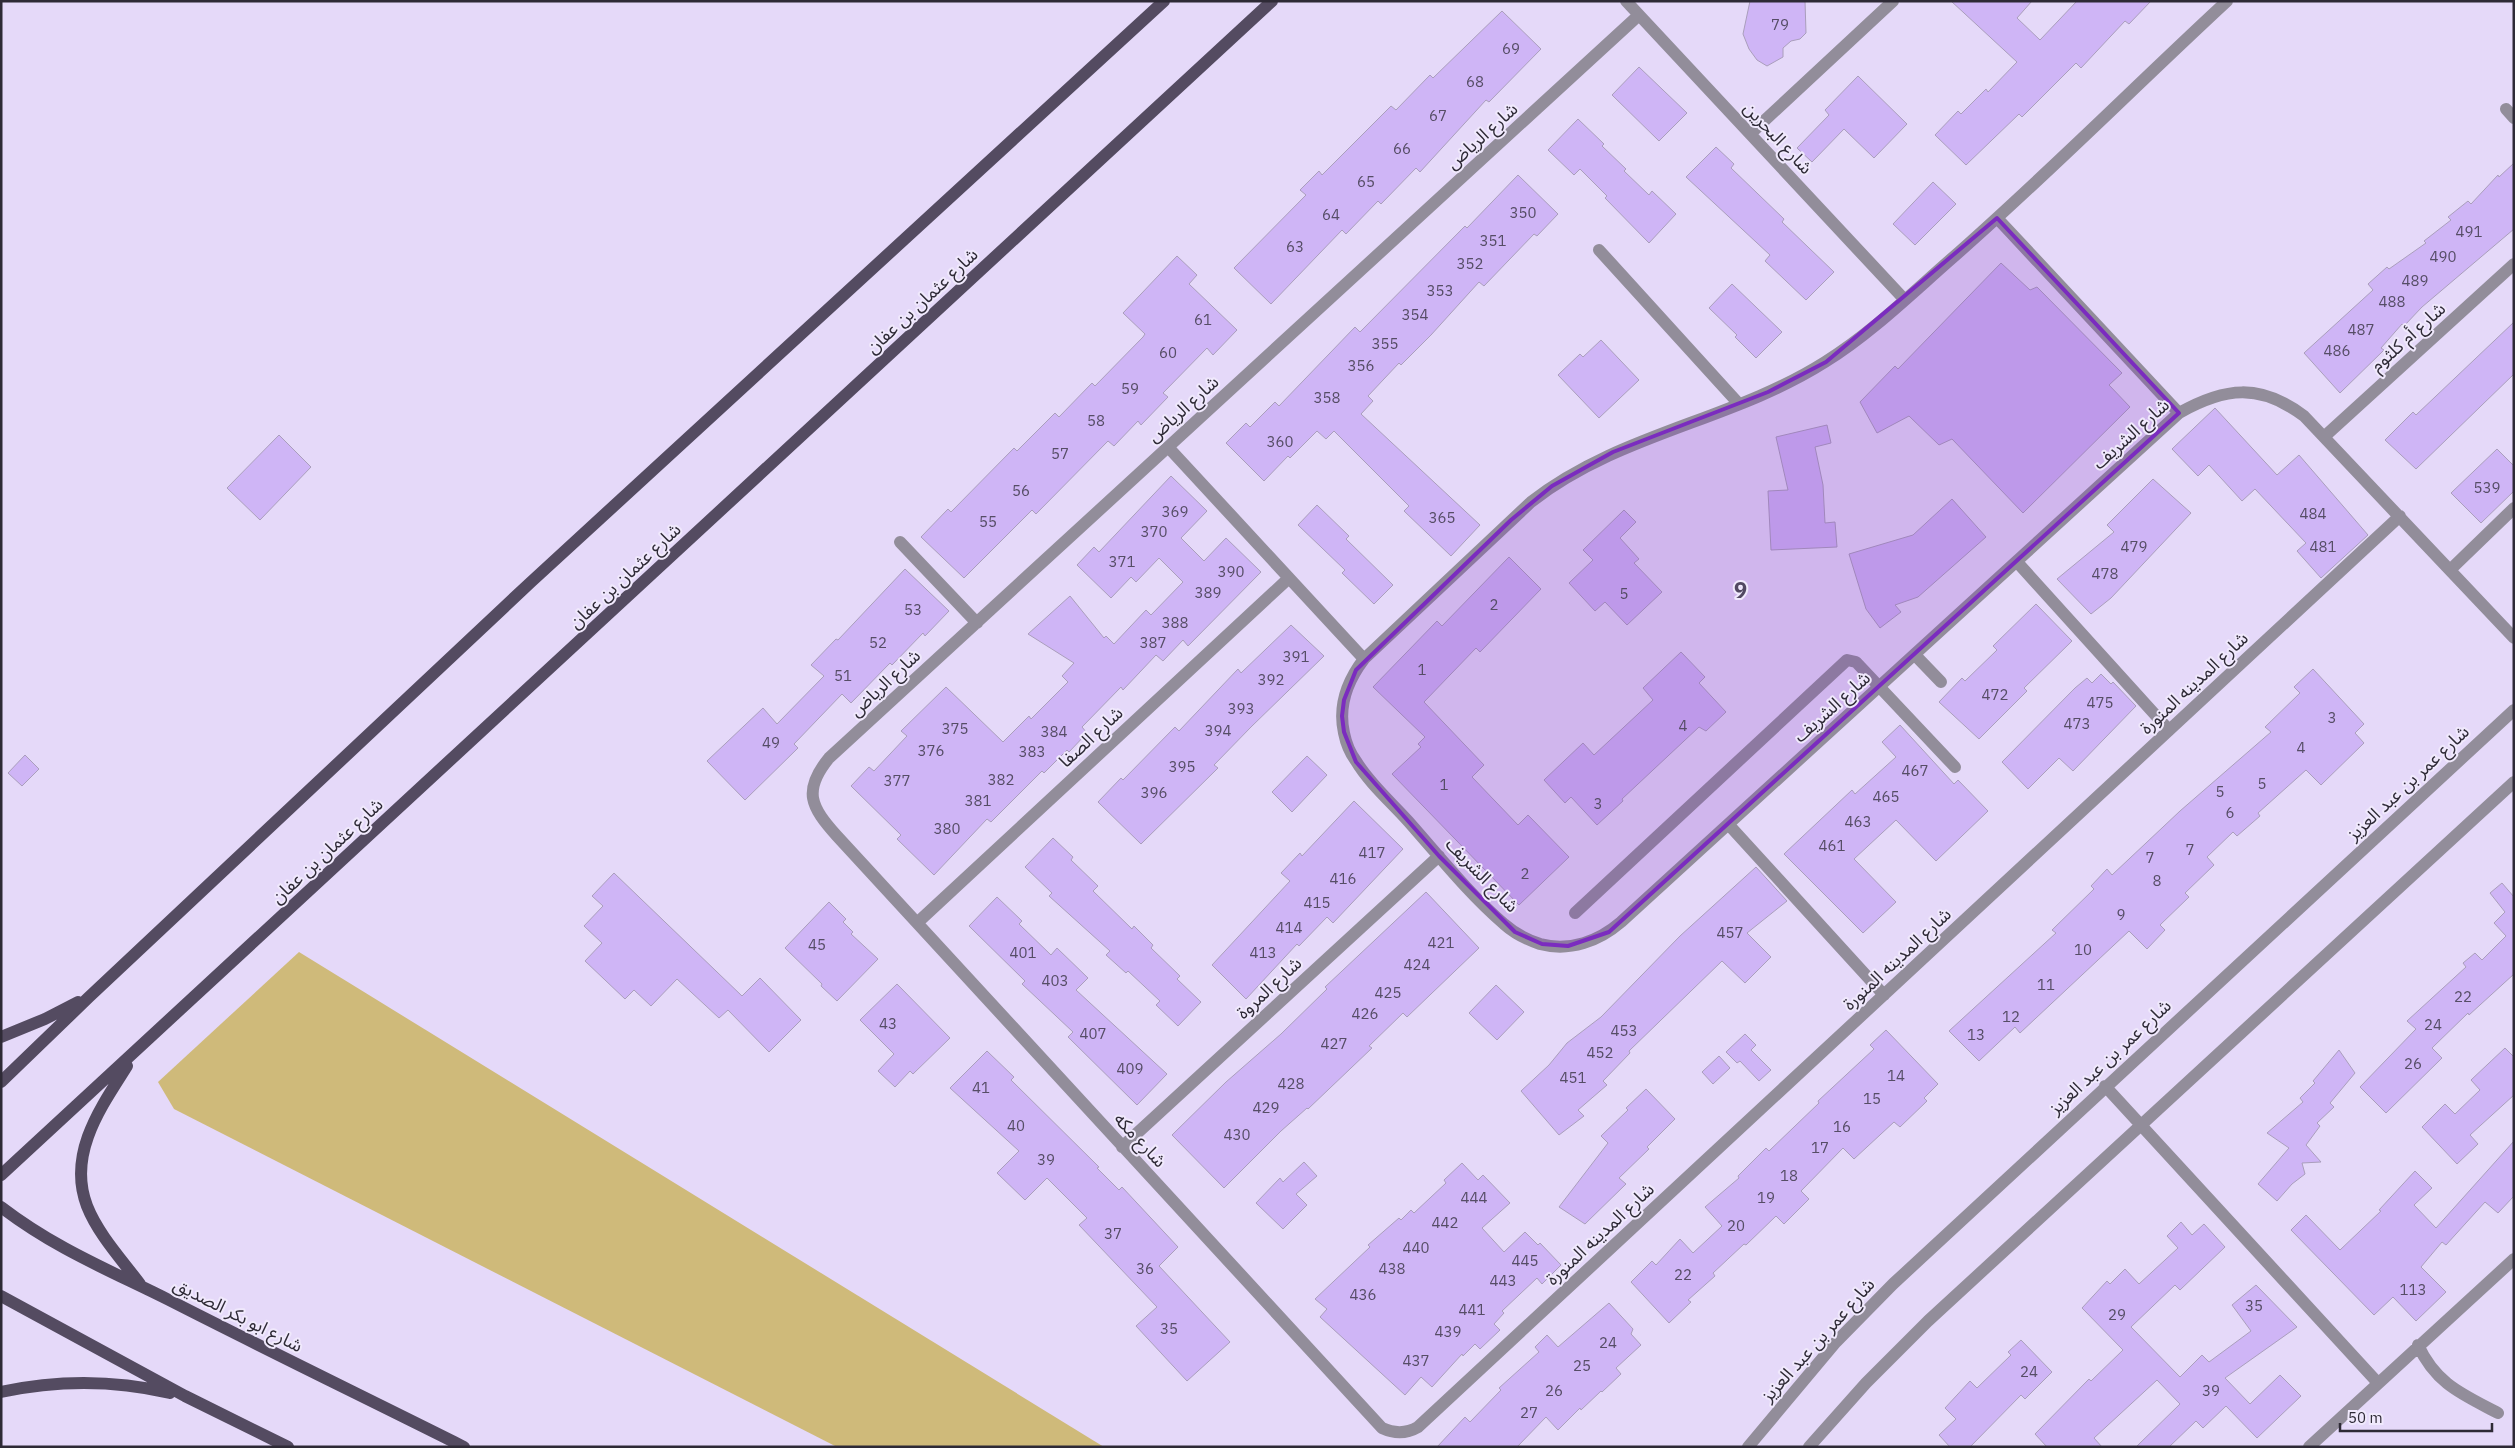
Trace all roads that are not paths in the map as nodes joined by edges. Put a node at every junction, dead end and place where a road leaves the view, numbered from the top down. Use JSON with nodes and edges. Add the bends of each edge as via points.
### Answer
{"nodes":[{"id":1,"x":1164,"y":1,"type":"edge"},
{"id":2,"x":1272,"y":1,"type":"edge"},
{"id":3,"x":1626,"y":1,"type":"edge"},
{"id":4,"x":1893,"y":1,"type":"edge"},
{"id":5,"x":2227,"y":1,"type":"edge"},
{"id":6,"x":1639,"y":15,"type":"junction"},
{"id":7,"x":1750,"y":134,"type":"junction"},
{"id":8,"x":1997,"y":218,"type":"junction"},
{"id":9,"x":1599,"y":250,"type":"dead end"},
{"id":10,"x":2514,"y":264,"type":"edge"},
{"id":11,"x":1904,"y":299,"type":"junction"},
{"id":12,"x":1739,"y":404,"type":"junction"},
{"id":13,"x":2179,"y":413,"type":"junction"},
{"id":14,"x":2325,"y":436,"type":"junction"},
{"id":15,"x":1168,"y":446,"type":"junction"},
{"id":16,"x":2514,"y":508,"type":"edge"},
{"id":17,"x":2400,"y":516,"type":"junction"},
{"id":18,"x":900,"y":542,"type":"dead end"},
{"id":19,"x":2018,"y":562,"type":"junction"},
{"id":20,"x":2450,"y":570,"type":"junction"},
{"id":21,"x":1289,"y":578,"type":"junction"},
{"id":22,"x":976,"y":623,"type":"junction"},
{"id":23,"x":2514,"y":638,"type":"edge"},
{"id":24,"x":1915,"y":655,"type":"junction"},
{"id":25,"x":1364,"y":659,"type":"junction"},
{"id":26,"x":1941,"y":682,"type":"dead end"},
{"id":27,"x":1880,"y":687,"type":"junction"},
{"id":28,"x":2514,"y":710,"type":"edge"},
{"id":29,"x":2169,"y":730,"type":"junction"},
{"id":30,"x":1955,"y":767,"type":"dead end"},
{"id":31,"x":2514,"y":782,"type":"edge"},
{"id":32,"x":1728,"y":825,"type":"junction"},
{"id":33,"x":846,"y":847,"type":"joint"},
{"id":34,"x":1439,"y":856,"type":"junction"},
{"id":35,"x":1575,"y":913,"type":"dead end"},
{"id":36,"x":917,"y":923,"type":"junction"},
{"id":37,"x":1884,"y":995,"type":"junction"},
{"id":38,"x":89,"y":997,"type":"junction"},
{"id":39,"x":1,"y":1037,"type":"edge"},
{"id":40,"x":138,"y":1049,"type":"junction"},
{"id":41,"x":1,"y":1082,"type":"edge"},
{"id":42,"x":2105,"y":1086,"type":"junction"},
{"id":43,"x":2141,"y":1124,"type":"junction"},
{"id":44,"x":1122,"y":1146,"type":"junction"},
{"id":45,"x":1,"y":1175,"type":"edge"},
{"id":46,"x":1,"y":1207,"type":"edge"},
{"id":47,"x":2514,"y":1259,"type":"edge"},
{"id":48,"x":142,"y":1286,"type":"junction"},
{"id":49,"x":1,"y":1296,"type":"edge"},
{"id":50,"x":2418,"y":1345,"type":"junction"},
{"id":51,"x":2378,"y":1383,"type":"junction"},
{"id":52,"x":1,"y":1392,"type":"edge"},
{"id":53,"x":185,"y":1396,"type":"junction"},
{"id":54,"x":2498,"y":1413,"type":"dead end"},
{"id":55,"x":1418,"y":1426,"type":"joint"},
{"id":56,"x":288,"y":1447,"type":"edge"},
{"id":57,"x":464,"y":1447,"type":"edge"},
{"id":58,"x":1748,"y":1447,"type":"edge"},
{"id":59,"x":1809,"y":1447,"type":"edge"},
{"id":60,"x":2309,"y":1447,"type":"edge"}],
"edges":[{"from":1,"to":38,"type":"main road","via":[[531,582]]},
{"from":2,"to":40,"type":"main road","name":"شارع عثمان بن عفان"},
{"from":3,"to":6,"type":"street","name":"شارع البحرين"},
{"from":4,"to":7,"type":"street"},
{"from":5,"to":8,"type":"street","name":"شارع الشريف"},
{"from":6,"to":7,"type":"street","name":"شارع البحرين"},
{"from":6,"to":15,"type":"street","name":"شارع الرياض"},
{"from":7,"to":11,"type":"street","name":"شارع البحرين"},
{"from":8,"to":11,"type":"street","name":"شارع الشريف"},
{"from":8,"to":13,"type":"street"},
{"from":9,"to":12,"type":"street"},
{"from":10,"to":14,"type":"street","name":"شارع أم كلثوم"},
{"from":11,"to":12,"type":"street","name":"شارع الشريف","via":[[1826,362]]},
{"from":12,"to":25,"type":"street","name":"شارع الشريف","via":[[1613,452],[1552,486],[1511,520]]},
{"from":13,"to":14,"type":"street","name":"شارع الشريف","via":[[2214,396],[2256,392],[2294,408]]},
{"from":13,"to":19,"type":"street","name":"شارع الشريف"},
{"from":14,"to":17,"type":"street","name":"شارع الشريف"},
{"from":15,"to":21,"type":"street"},
{"from":15,"to":22,"type":"street","name":"شارع الرياض"},
{"from":16,"to":20,"type":"street"},
{"from":17,"to":20,"type":"street","name":"شارع الشريف"},
{"from":17,"to":29,"type":"street","name":"شارع المدينه المنورة"},
{"from":18,"to":22,"type":"street"},
{"from":19,"to":24,"type":"street","name":"شارع الشريف"},
{"from":19,"to":29,"type":"street"},
{"from":20,"to":23,"type":"street","name":"شارع الشريف"},
{"from":21,"to":25,"type":"street"},
{"from":21,"to":36,"type":"street","name":"شارع الصفا"},
{"from":22,"to":33,"type":"street","name":"شارع الرياض","via":[[829,758],[815,777],[812,800],[818,813]]},
{"from":24,"to":26,"type":"street"},
{"from":24,"to":27,"type":"street","name":"شارع الشريف"},
{"from":25,"to":34,"type":"street","name":"شارع الشريف","via":[[1349,684],[1344,700],[1344,732],[1349,748],[1366,775]]},
{"from":27,"to":30,"type":"street"},
{"from":27,"to":32,"type":"street","name":"شارع الشريف"},
{"from":27,"to":35,"type":"street","via":[[1856,662],[1844,661]]},
{"from":28,"to":42,"type":"street","name":"شارع عمر بن عبد العزيز"},
{"from":29,"to":37,"type":"street","name":"شارع المدينه المنورة"},
{"from":31,"to":43,"type":"street"},
{"from":32,"to":34,"type":"street","name":"شارع الشريف","via":[[1609,932],[1596,940],[1568,946],[1542,944],[1515,932]]},
{"from":32,"to":37,"type":"street"},
{"from":33,"to":36,"type":"street","name":"شارع مكه"},
{"from":34,"to":44,"type":"street","name":"شارع المروة"},
{"from":36,"to":44,"type":"street","name":"شارع مكه"},
{"from":37,"to":55,"type":"street","name":"شارع المدينه المنورة"},
{"from":38,"to":39,"type":"main road"},
{"from":38,"to":41,"type":"main road"},
{"from":40,"to":45,"type":"main road","name":"شارع عثمان بن عفان"},
{"from":40,"to":48,"type":"main road","via":[[89,1130],[81,1158],[81,1176],[94,1220]]},
{"from":42,"to":43,"type":"street"},
{"from":42,"to":58,"type":"street","name":"شارع عمر بن عبد العزيز","via":[[1893,1284],[1824,1356]]},
{"from":43,"to":51,"type":"street"},
{"from":43,"to":59,"type":"street","via":[[1928,1321],[1866,1383]]},
{"from":44,"to":55,"type":"street","name":"شارع مكه","via":[[1374,1422],[1393,1433],[1412,1431]]},
{"from":46,"to":48,"type":"main road","name":"شارع ابو بكر الصديق","via":[[80,1258]]},
{"from":47,"to":50,"type":"street"},
{"from":48,"to":57,"type":"main road","name":"شارع ابو بكر الصديق"},
{"from":49,"to":53,"type":"main road"},
{"from":50,"to":51,"type":"street"},
{"from":50,"to":54,"type":"street","via":[[2426,1361],[2443,1381]]},
{"from":51,"to":60,"type":"street"},
{"from":52,"to":53,"type":"main road","via":[[44,1385],[101,1384]]},
{"from":53,"to":56,"type":"main road"}]}
